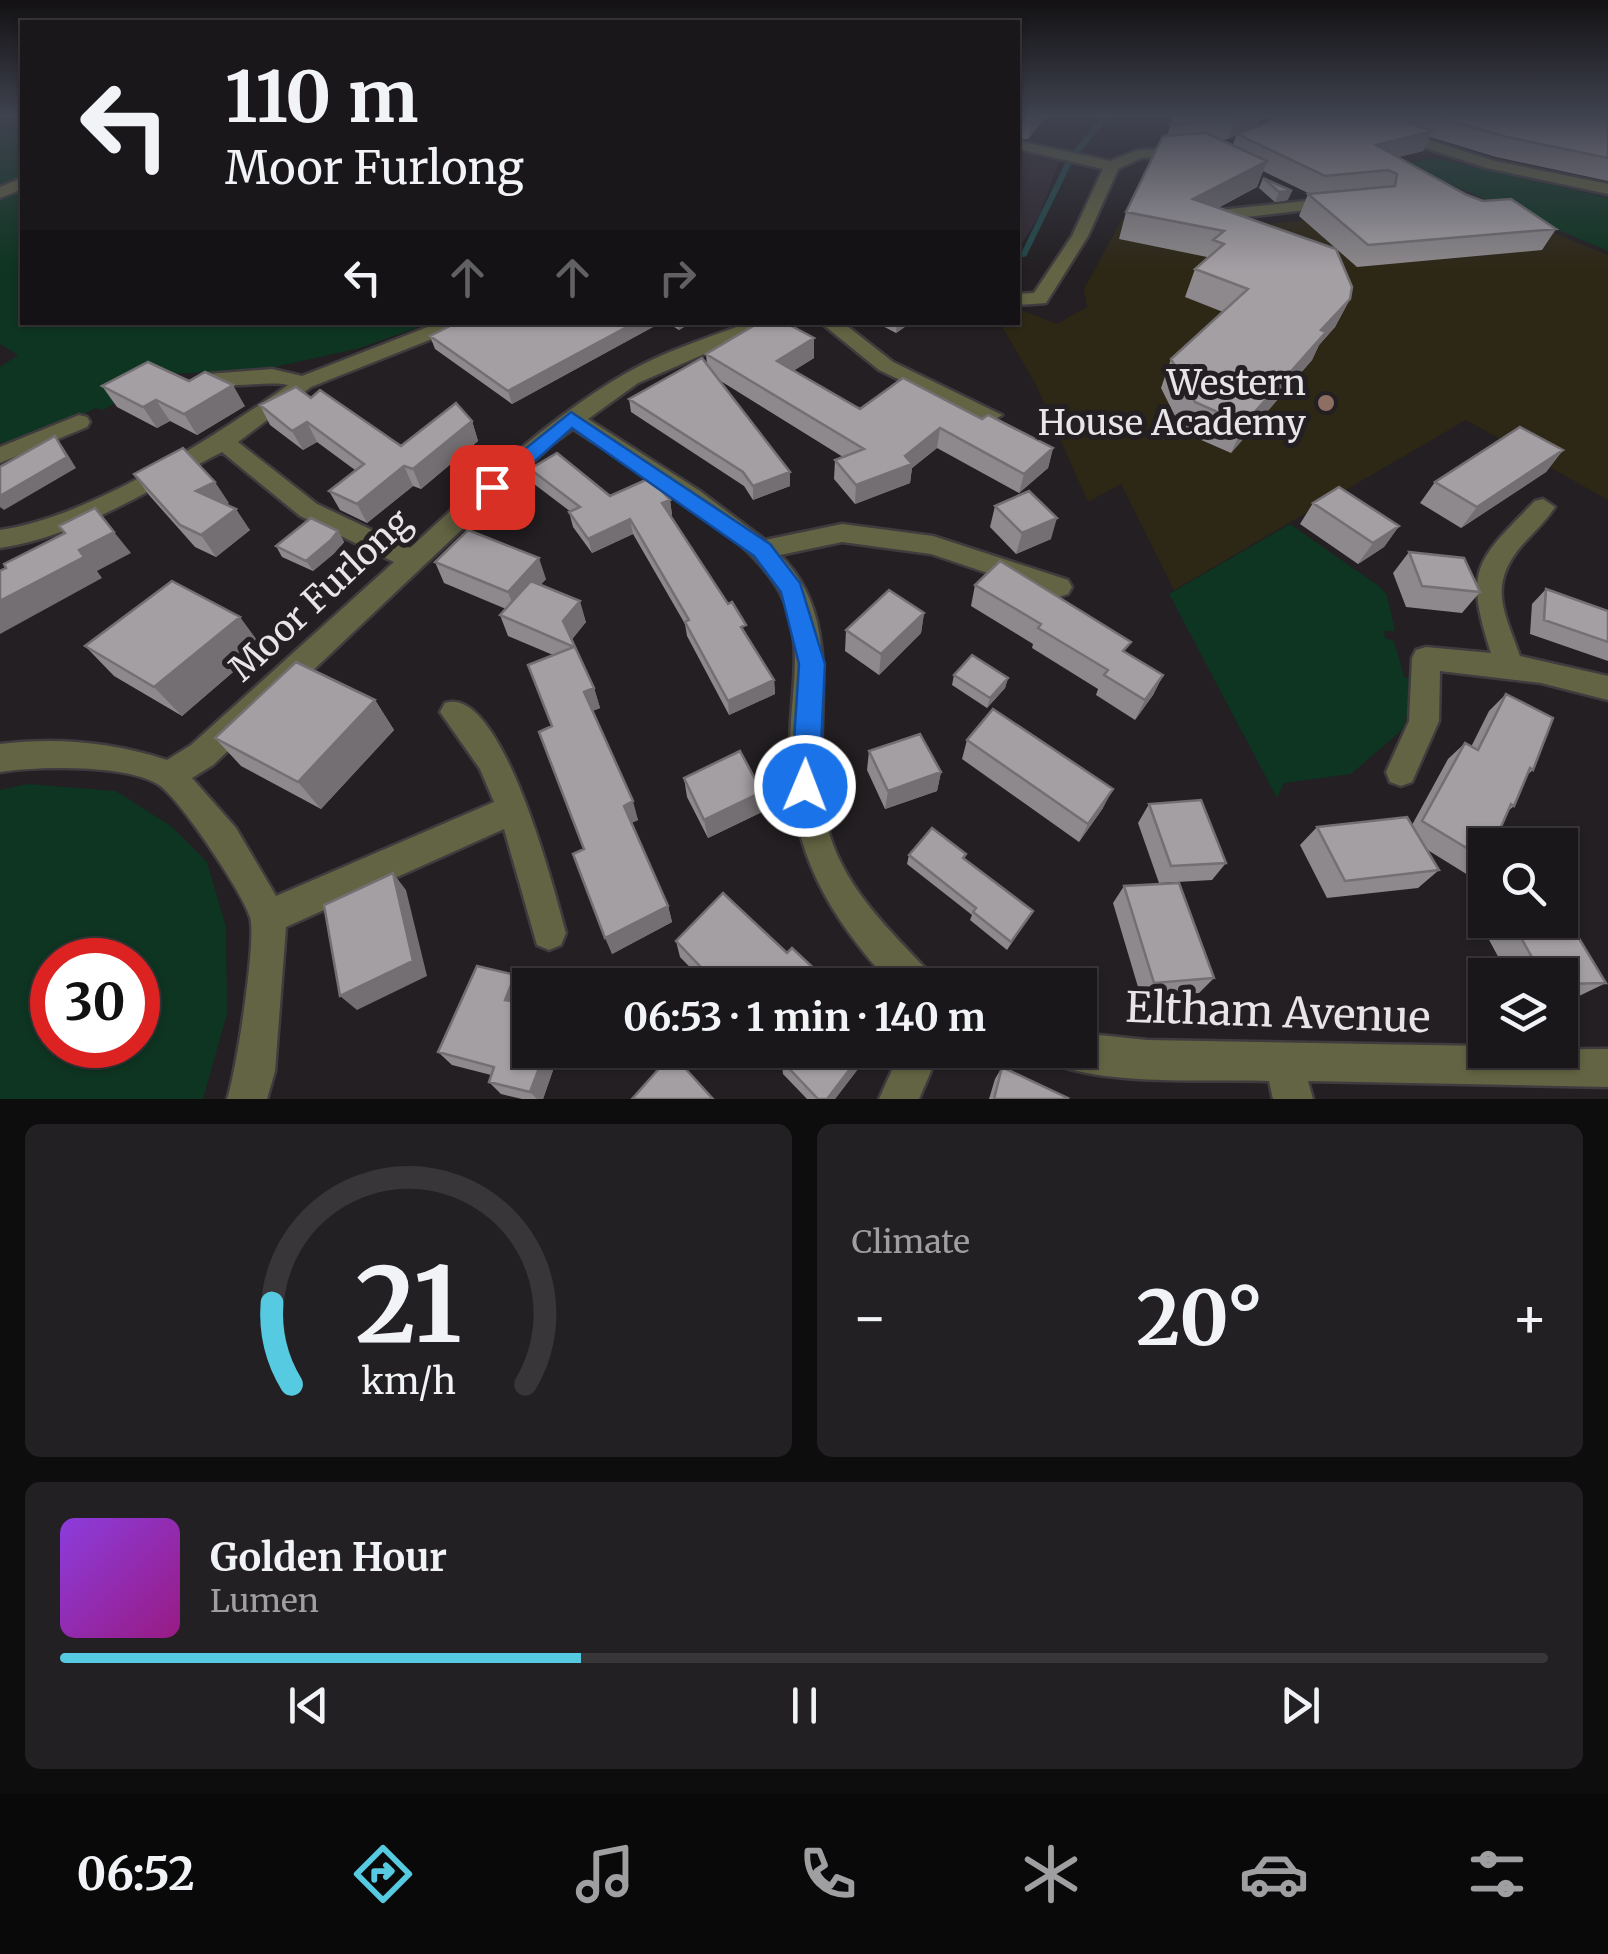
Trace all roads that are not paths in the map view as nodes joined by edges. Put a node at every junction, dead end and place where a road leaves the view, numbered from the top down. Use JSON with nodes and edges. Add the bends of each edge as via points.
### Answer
{"nodes":[{"id":1,"x":1111,"y":167,"type":"edge"},
{"id":2,"x":1503,"y":167,"type":"edge"},
{"id":3,"x":1290,"y":189,"type":"edge"},
{"id":4,"x":1608,"y":189,"type":"edge"},
{"id":5,"x":1361,"y":202,"type":"edge"},
{"id":6,"x":1310,"y":205,"type":"junction"},
{"id":7,"x":1220,"y":215,"type":"edge"},
{"id":8,"x":1020,"y":299,"type":"edge"},
{"id":9,"x":753,"y":325,"type":"edge"},
{"id":10,"x":831,"y":325,"type":"edge"},
{"id":11,"x":445,"y":327,"type":"edge"},
{"id":12,"x":214,"y":378,"type":"edge"},
{"id":13,"x":304,"y":384,"type":"junction"},
{"id":14,"x":991,"y":415,"type":"edge"},
{"id":15,"x":571,"y":418,"type":"junction"},
{"id":16,"x":79,"y":422,"type":"dead end"},
{"id":17,"x":223,"y":442,"type":"junction"},
{"id":18,"x":0,"y":456,"type":"edge"},
{"id":19,"x":1543,"y":507,"type":"dead end"},
{"id":20,"x":0,"y":539,"type":"edge"},
{"id":21,"x":762,"y":550,"type":"junction"},
{"id":22,"x":414,"y":560,"type":"junction"},
{"id":23,"x":1059,"y":587,"type":"dead end"},
{"id":24,"x":1509,"y":666,"type":"junction"},
{"id":25,"x":1608,"y":688,"type":"edge"},
{"id":26,"x":455,"y":712,"type":"dead end"},
{"id":27,"x":0,"y":758,"type":"edge"},
{"id":28,"x":1401,"y":772,"type":"dead end"},
{"id":29,"x":170,"y":775,"type":"junction"},
{"id":30,"x":513,"y":810,"type":"junction"},
{"id":31,"x":269,"y":917,"type":"junction"},
{"id":32,"x":549,"y":933,"type":"dead end"},
{"id":33,"x":900,"y":968,"type":"edge"},
{"id":34,"x":1097,"y":1054,"type":"edge"},
{"id":35,"x":913,"y":1068,"type":"edge"},
{"id":36,"x":1608,"y":1068,"type":"edge"},
{"id":37,"x":1289,"y":1081,"type":"edge"},
{"id":38,"x":247,"y":1099,"type":"edge"},
{"id":39,"x":899,"y":1099,"type":"edge"}],
"edges":[{"from":1,"to":8,"type":"street","via":[[1087,228],[1056,278],[1039,299]]},
{"from":2,"to":4,"type":"street"},
{"from":3,"to":6,"type":"street"},
{"from":5,"to":6,"type":"street"},
{"from":6,"to":7,"type":"street"},
{"from":9,"to":15,"type":"street","name":"Moor Furlong","via":[[631,379]]},
{"from":10,"to":14,"type":"street","via":[[878,371]]},
{"from":11,"to":13,"type":"street"},
{"from":12,"to":13,"type":"street","via":[[272,375]]},
{"from":13,"to":17,"type":"street"},
{"from":15,"to":21,"type":"street"},
{"from":15,"to":22,"type":"street","name":"Moor Furlong"},
{"from":16,"to":18,"type":"street"},
{"from":17,"to":20,"type":"street","via":[[84,512],[32,534]]},
{"from":17,"to":22,"type":"street","via":[[294,500]]},
{"from":19,"to":24,"type":"street","via":[[1493,559],[1483,586]]},
{"from":21,"to":23,"type":"street","via":[[842,533],[933,545]]},
{"from":21,"to":33,"type":"street","via":[[792,589],[812,664],[805,786],[820,864],[861,928]]},
{"from":22,"to":29,"type":"street","name":"Moor Furlong","via":[[202,756]]},
{"from":24,"to":25,"type":"street"},
{"from":24,"to":28,"type":"street","via":[[1426,658],[1424,720]]},
{"from":26,"to":30,"type":"street","via":[[481,738]]},
{"from":27,"to":29,"type":"street","via":[[74,755]]},
{"from":29,"to":31,"type":"street","via":[[224,839]]},
{"from":30,"to":31,"type":"street"},
{"from":30,"to":32,"type":"street"},
{"from":31,"to":38,"type":"street","via":[[256,1071]]},
{"from":34,"to":37,"type":"street","name":"Eltham Avenue"},
{"from":35,"to":39,"type":"street"},
{"from":36,"to":37,"type":"street","name":"Eltham Avenue"}]}
